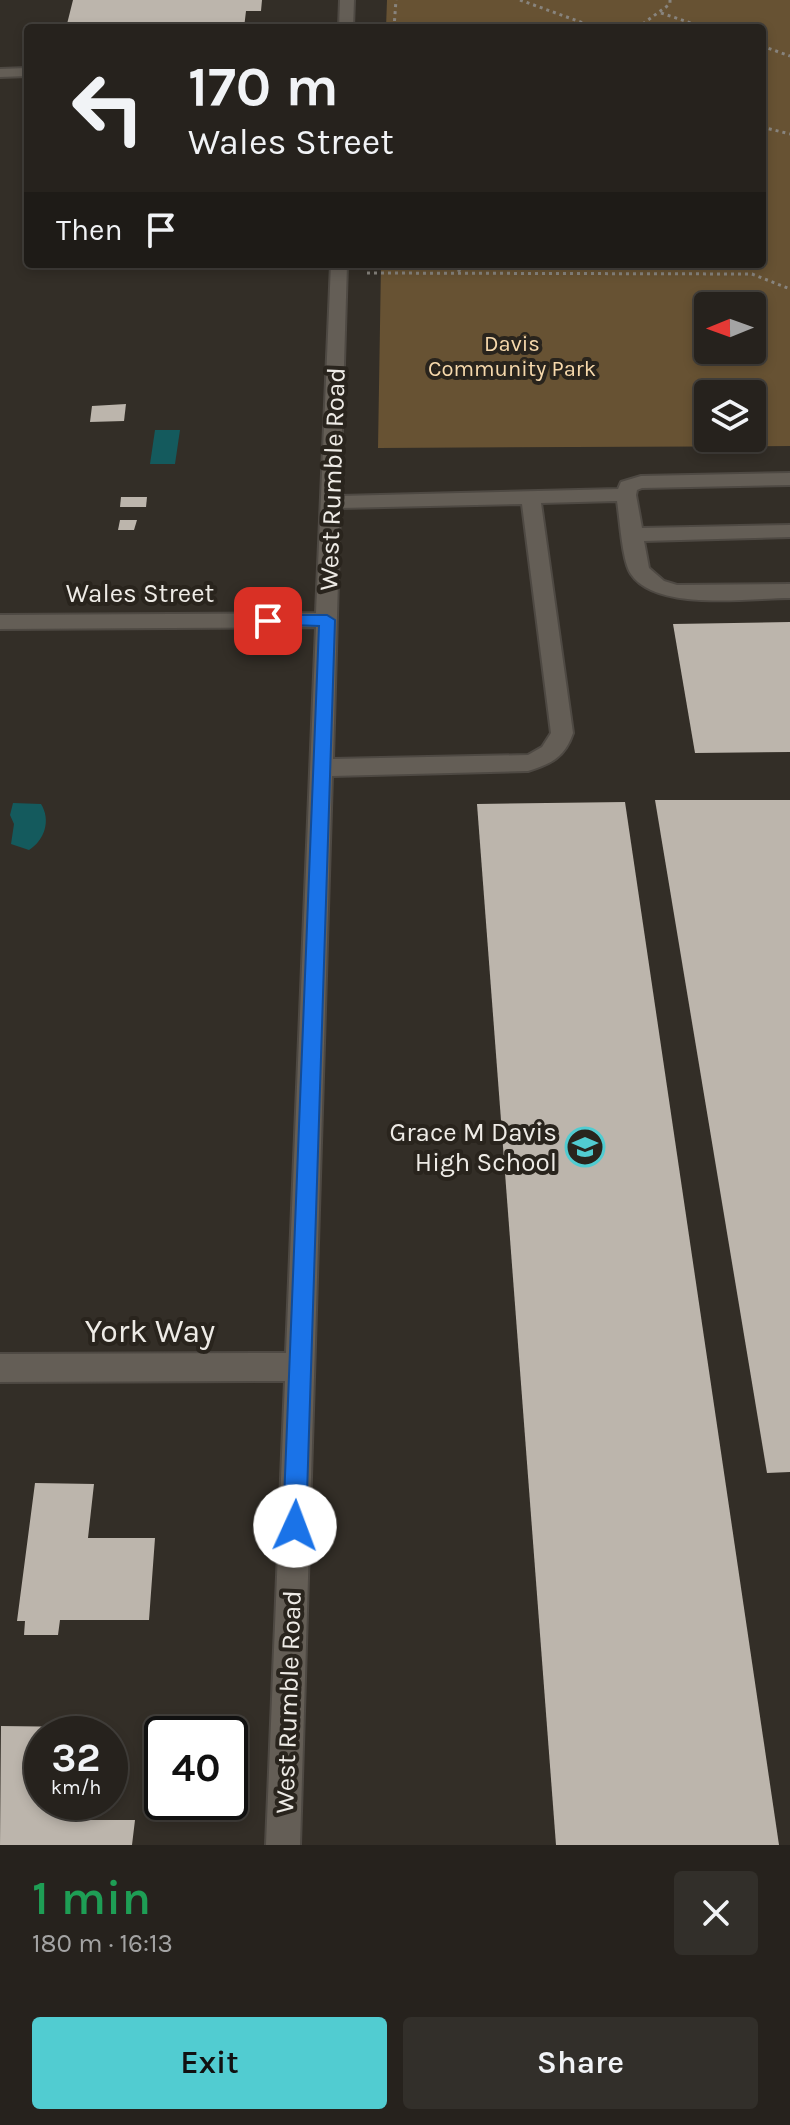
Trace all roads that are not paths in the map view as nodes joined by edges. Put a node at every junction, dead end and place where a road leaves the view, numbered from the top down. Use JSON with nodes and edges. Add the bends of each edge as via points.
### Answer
{"nodes":[{"id":1,"x":347,"y":0,"type":"edge"},
{"id":2,"x":346,"y":24,"type":"edge"},
{"id":3,"x":24,"y":72,"type":"edge"},
{"id":4,"x":0,"y":73,"type":"edge"},
{"id":5,"x":338,"y":268,"type":"edge"},
{"id":6,"x":790,"y":479,"type":"edge"},
{"id":7,"x":626,"y":495,"type":"junction"},
{"id":8,"x":531,"y":497,"type":"junction"},
{"id":9,"x":331,"y":502,"type":"junction"},
{"id":10,"x":790,"y":531,"type":"edge"},
{"id":11,"x":633,"y":535,"type":"junction"},
{"id":12,"x":790,"y":591,"type":"edge"},
{"id":13,"x":327,"y":620,"type":"junction"},
{"id":14,"x":0,"y":622,"type":"edge"},
{"id":15,"x":322,"y":768,"type":"junction"},
{"id":16,"x":300,"y":1367,"type":"junction"},
{"id":17,"x":0,"y":1368,"type":"edge"},
{"id":18,"x":283,"y":1845,"type":"edge"}],
"edges":[{"from":1,"to":2,"type":"street"},
{"from":3,"to":4,"type":"street"},
{"from":5,"to":9,"type":"street","name":"West Rumble Road"},
{"from":6,"to":7,"type":"street","via":[[641,482],[628,486]]},
{"from":7,"to":8,"type":"street"},
{"from":7,"to":11,"type":"street"},
{"from":8,"to":9,"type":"street"},
{"from":8,"to":15,"type":"street","via":[[562,733],[559,746],[528,763]]},
{"from":9,"to":13,"type":"street","name":"West Rumble Road"},
{"from":10,"to":11,"type":"street"},
{"from":11,"to":12,"type":"street","via":[[639,571],[657,586],[677,592]]},
{"from":13,"to":14,"type":"street","name":"Wales Street"},
{"from":13,"to":15,"type":"street","name":"West Rumble Road"},
{"from":15,"to":16,"type":"street","name":"West Rumble Road"},
{"from":16,"to":17,"type":"street","name":"York Way"},
{"from":16,"to":18,"type":"street","name":"West Rumble Road"}]}
